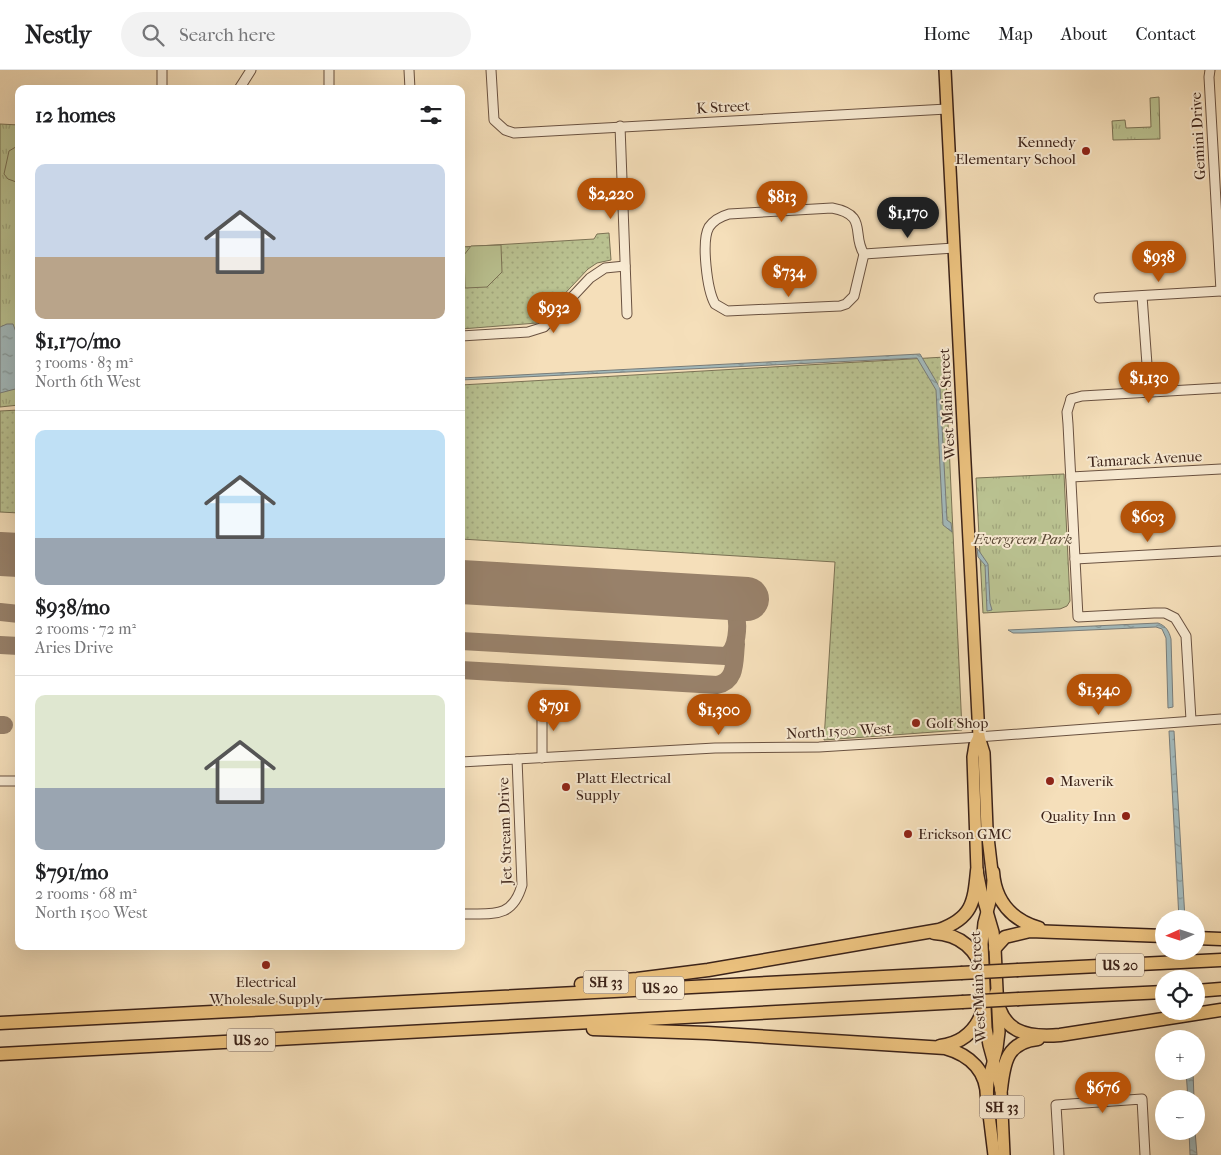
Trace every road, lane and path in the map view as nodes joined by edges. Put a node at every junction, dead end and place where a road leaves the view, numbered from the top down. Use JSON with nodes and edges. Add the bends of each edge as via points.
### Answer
{"nodes":[{"id":1,"x":162,"y":70,"type":"edge"},
{"id":2,"x":251,"y":70,"type":"edge"},
{"id":3,"x":329,"y":70,"type":"edge"},
{"id":4,"x":409,"y":70,"type":"edge"},
{"id":5,"x":491,"y":70,"type":"edge"},
{"id":6,"x":945,"y":70,"type":"edge"},
{"id":7,"x":1210,"y":70,"type":"edge"},
{"id":8,"x":162,"y":85,"type":"edge"},
{"id":9,"x":242,"y":85,"type":"edge"},
{"id":10,"x":330,"y":85,"type":"edge"},
{"id":11,"x":410,"y":85,"type":"edge"},
{"id":12,"x":947,"y":109,"type":"junction"},
{"id":13,"x":620,"y":126,"type":"junction"},
{"id":14,"x":954,"y":248,"type":"junction"},
{"id":15,"x":864,"y":254,"type":"junction"},
{"id":16,"x":625,"y":266,"type":"junction"},
{"id":17,"x":1221,"y":291,"type":"edge"},
{"id":18,"x":1142,"y":296,"type":"junction"},
{"id":19,"x":1099,"y":298,"type":"dead end"},
{"id":20,"x":627,"y":314,"type":"dead end"},
{"id":21,"x":465,"y":336,"type":"edge"},
{"id":22,"x":1221,"y":388,"type":"edge"},
{"id":23,"x":1149,"y":392,"type":"junction"},
{"id":24,"x":1221,"y":469,"type":"edge"},
{"id":25,"x":1071,"y":477,"type":"junction"},
{"id":26,"x":1221,"y":551,"type":"edge"},
{"id":27,"x":1075,"y":559,"type":"junction"},
{"id":28,"x":542,"y":706,"type":"dead end"},
{"id":29,"x":1221,"y":718,"type":"edge"},
{"id":30,"x":1191,"y":720,"type":"junction"},
{"id":31,"x":979,"y":737,"type":"junction"},
{"id":32,"x":542,"y":758,"type":"junction"},
{"id":33,"x":517,"y":759,"type":"junction"},
{"id":34,"x":465,"y":762,"type":"edge"},
{"id":35,"x":15,"y":781,"type":"edge"},
{"id":36,"x":0,"y":782,"type":"edge"},
{"id":37,"x":977,"y":872,"type":"junction"},
{"id":38,"x":993,"y":872,"type":"junction"},
{"id":39,"x":987,"y":912,"type":"junction"},
{"id":40,"x":465,"y":914,"type":"edge"},
{"id":41,"x":1049,"y":930,"type":"junction"},
{"id":42,"x":924,"y":933,"type":"junction"},
{"id":43,"x":1155,"y":936,"type":"edge"},
{"id":44,"x":1205,"y":938,"type":"edge"},
{"id":45,"x":1221,"y":939,"type":"edge"},
{"id":46,"x":995,"y":948,"type":"junction"},
{"id":47,"x":1221,"y":960,"type":"edge"},
{"id":48,"x":984,"y":975,"type":"junction"},
{"id":49,"x":1221,"y":989,"type":"edge"},
{"id":50,"x":1205,"y":990,"type":"edge"},
{"id":51,"x":1155,"y":992,"type":"edge"},
{"id":52,"x":996,"y":993,"type":"junction"},
{"id":53,"x":360,"y":1004,"type":"junction"},
{"id":54,"x":986,"y":1004,"type":"junction"},
{"id":55,"x":1221,"y":1010,"type":"edge"},
{"id":56,"x":0,"y":1023,"type":"edge"},
{"id":57,"x":503,"y":1026,"type":"junction"},
{"id":58,"x":1060,"y":1035,"type":"junction"},
{"id":59,"x":938,"y":1047,"type":"junction"},
{"id":60,"x":0,"y":1054,"type":"edge"},
{"id":61,"x":993,"y":1060,"type":"junction"},
{"id":62,"x":1001,"y":1089,"type":"junction"},
{"id":63,"x":987,"y":1098,"type":"junction"},
{"id":64,"x":994,"y":1155,"type":"edge"},
{"id":65,"x":1004,"y":1155,"type":"edge"},
{"id":66,"x":1059,"y":1155,"type":"edge"},
{"id":67,"x":1145,"y":1155,"type":"edge"}],
"edges":[{"from":1,"to":8,"type":"street"},
{"from":2,"to":9,"type":"street"},
{"from":3,"to":10,"type":"street"},
{"from":4,"to":11,"type":"street"},
{"from":5,"to":13,"type":"street","name":"K Street","via":[[492,116],[501,127],[514,133]]},
{"from":6,"to":12,"type":"main road","name":"West Main Street"},
{"from":7,"to":17,"type":"street","name":"Gemini Drive"},
{"from":12,"to":13,"type":"street","name":"K Street"},
{"from":12,"to":14,"type":"main road","name":"West Main Street"},
{"from":13,"to":16,"type":"street"},
{"from":14,"to":15,"type":"street"},
{"from":14,"to":31,"type":"main road","name":"West Main Street"},
{"from":15,"to":15,"type":"street","via":[[854,296],[846,304],[834,308],[727,311],[712,300],[706,269],[706,245],[710,226],[722,216],[840,210],[856,222]]},
{"from":16,"to":20,"type":"street"},
{"from":16,"to":21,"type":"street","via":[[605,268],[590,278],[544,327],[528,332]]},
{"from":17,"to":18,"type":"street"},
{"from":18,"to":19,"type":"street"},
{"from":18,"to":23,"type":"street"},
{"from":22,"to":23,"type":"street"},
{"from":23,"to":25,"type":"street","via":[[1068,397]]},
{"from":24,"to":25,"type":"street","name":"Tamarack Avenue"},
{"from":25,"to":27,"type":"street"},
{"from":26,"to":27,"type":"street"},
{"from":27,"to":30,"type":"street","via":[[1078,618],[1166,613],[1175,618],[1186,636]]},
{"from":28,"to":32,"type":"street"},
{"from":29,"to":30,"type":"street","name":"North 1500 West"},
{"from":30,"to":31,"type":"street","name":"North 1500 West"},
{"from":31,"to":32,"type":"street","name":"North 1500 West","via":[[803,748],[715,748]]},
{"from":31,"to":37,"type":"main road","name":"West Main Street","via":[[972,757]]},
{"from":31,"to":38,"type":"main road","name":"West Main Street","via":[[984,752]]},
{"from":32,"to":33,"type":"street","name":"North 1500 West"},
{"from":33,"to":34,"type":"street","name":"North 1500 West"},
{"from":33,"to":40,"type":"street","name":"Jet Stream Drive","via":[[522,885],[519,897],[501,912]]},
{"from":35,"to":36,"type":"street"},
{"from":37,"to":39,"type":"main road","name":"West Main Street"},
{"from":37,"to":42,"type":"highway","via":[[974,900],[966,915],[947,927]]},
{"from":38,"to":39,"type":"main road","name":"West Main Street"},
{"from":38,"to":41,"type":"highway","via":[[998,894],[1006,909],[1026,923]]},
{"from":39,"to":46,"type":"main road","name":"West Main Street"},
{"from":39,"to":48,"type":"main road","name":"West Main Street","via":[[982,944]]},
{"from":41,"to":43,"type":"highway"},
{"from":41,"to":46,"type":"highway","via":[[1013,934],[1002,939]]},
{"from":42,"to":48,"type":"highway","number":"SH 33","via":[[959,939],[975,954]]},
{"from":42,"to":53,"type":"highway","number":"SH 33","via":[[672,975]]},
{"from":44,"to":45,"type":"highway"},
{"from":46,"to":52,"type":"main road","name":"West Main Street"},
{"from":47,"to":53,"type":"highway","number":"US 20","bridge":true},
{"from":48,"to":54,"type":"main road","name":"West Main Street","number":"SH 33"},
{"from":49,"to":50,"type":"highway"},
{"from":51,"to":57,"type":"highway","number":"US 20","bridge":true},
{"from":52,"to":58,"type":"highway","via":[[1000,1011],[1013,1028],[1030,1035]]},
{"from":52,"to":61,"type":"main road","name":"West Main Street","via":[[998,1032]]},
{"from":53,"to":56,"type":"highway","number":"US 20"},
{"from":54,"to":59,"type":"highway","via":[[970,1034],[957,1042]]},
{"from":54,"to":61,"type":"main road","name":"West Main Street","number":"SH 33","via":[[987,1037]]},
{"from":55,"to":58,"type":"highway"},
{"from":57,"to":59,"type":"highway","number":"SH 33","via":[[706,1033]]},
{"from":57,"to":60,"type":"highway","number":"US 20"},
{"from":58,"to":62,"type":"highway","via":[[1029,1041],[1015,1048],[1005,1062]]},
{"from":59,"to":63,"type":"highway","number":"SH 33","via":[[960,1053],[974,1063],[984,1079]]},
{"from":61,"to":62,"type":"main road","name":"West Main Street","number":"SH 33"},
{"from":61,"to":63,"type":"main road","name":"West Main Street"},
{"from":62,"to":65,"type":"main road","name":"West Main Street","number":"SH 33"},
{"from":63,"to":64,"type":"main road","name":"West Main Street","number":"SH 33"},
{"from":66,"to":67,"type":"street","via":[[1056,1105],[1142,1099]]}]}
